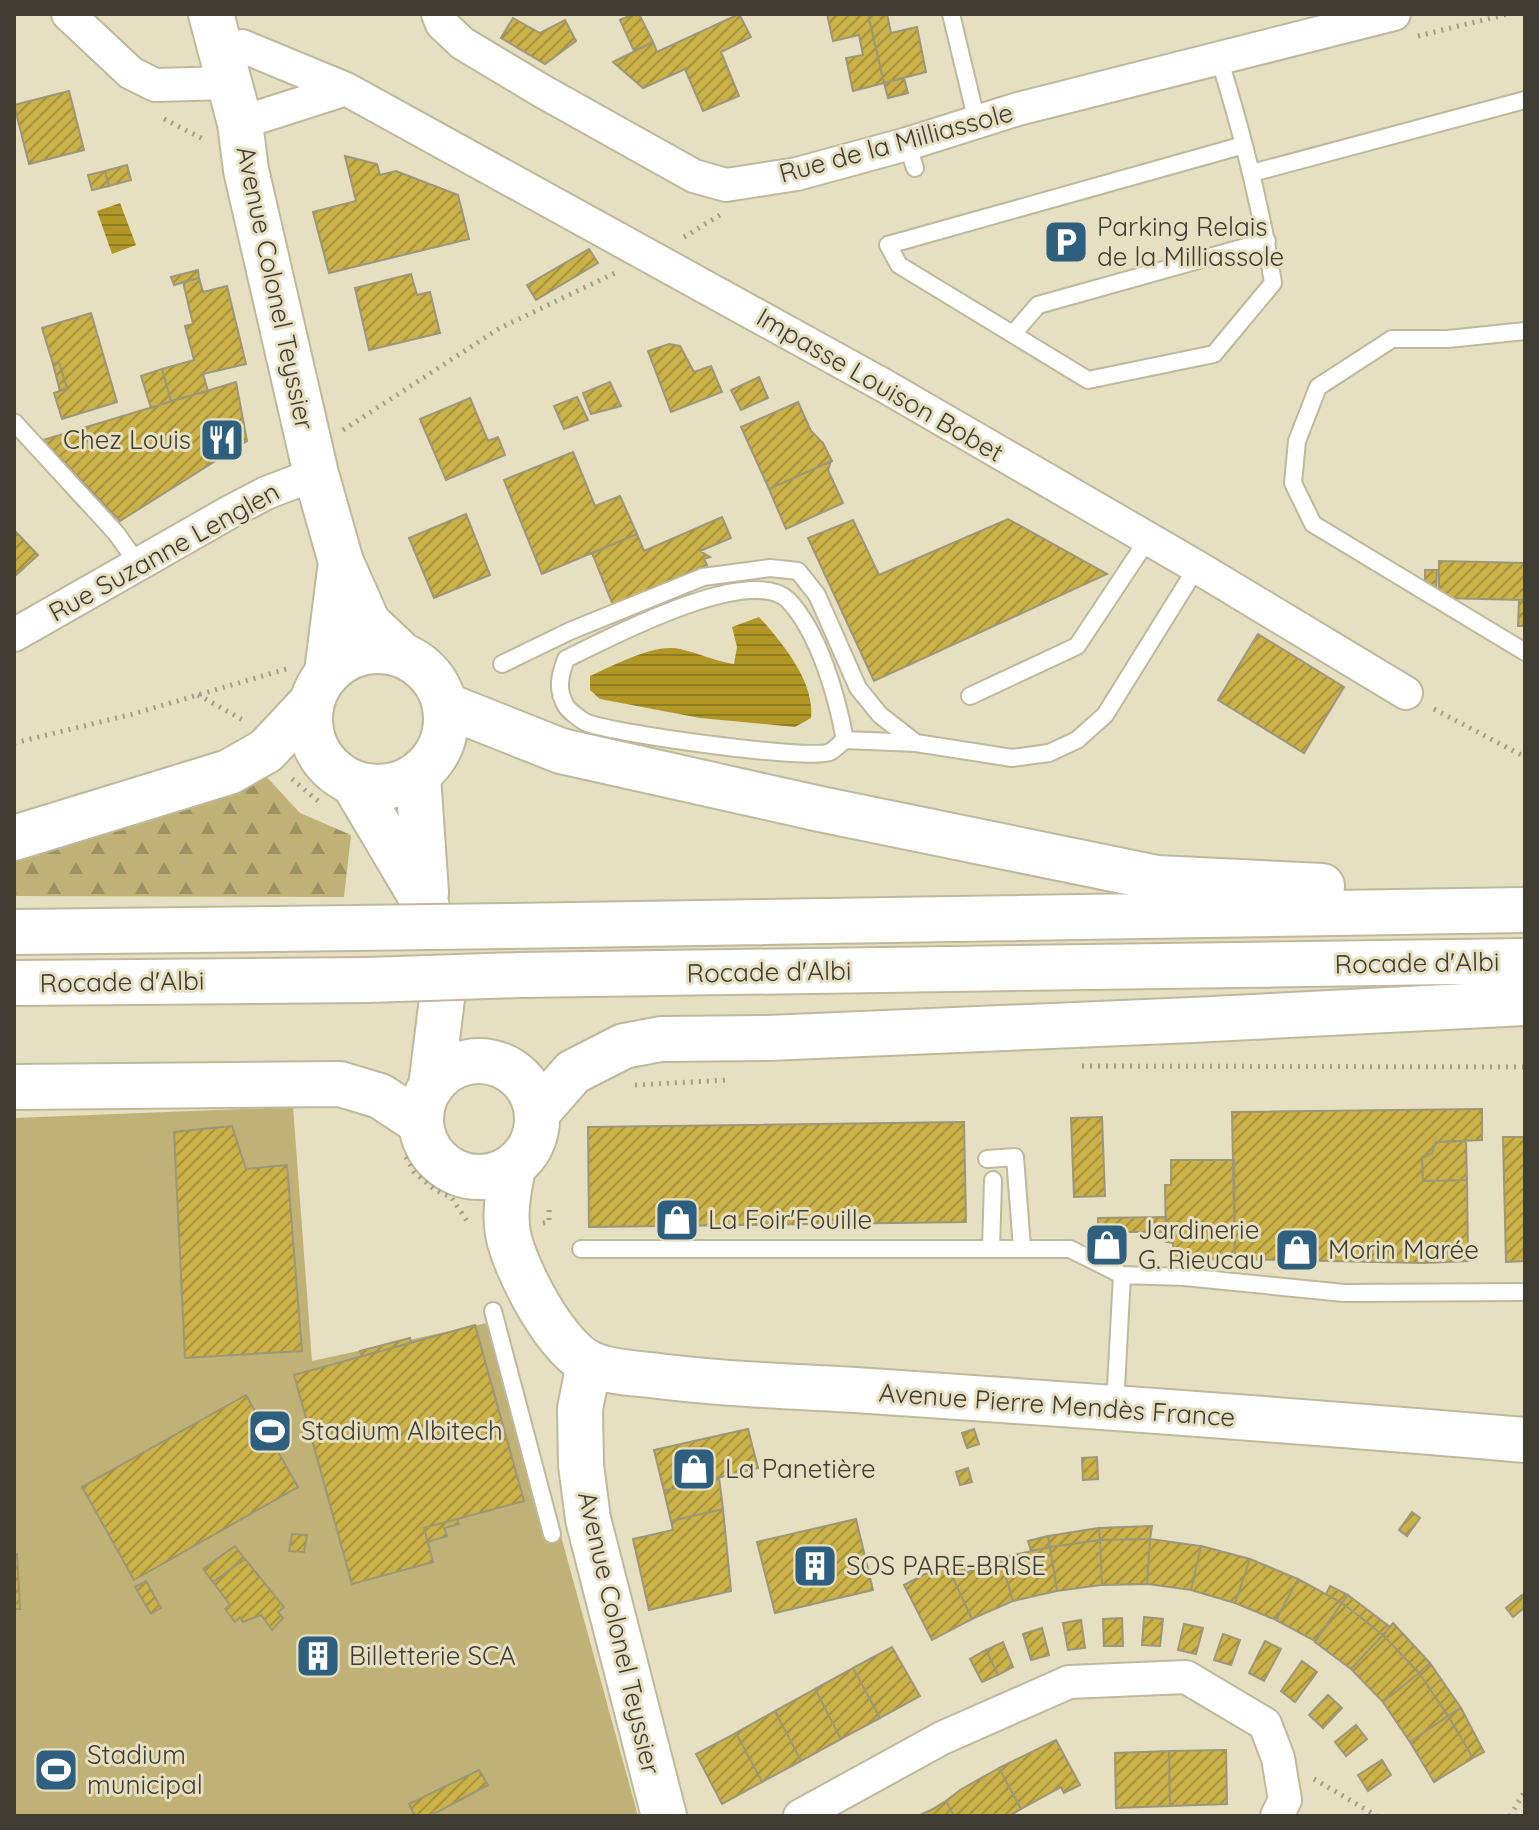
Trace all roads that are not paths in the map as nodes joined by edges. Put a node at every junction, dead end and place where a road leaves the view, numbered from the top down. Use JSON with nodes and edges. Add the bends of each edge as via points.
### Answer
{"nodes":[{"id":1,"x":68,"y":14,"type":"edge"},
{"id":2,"x":438,"y":14,"type":"edge"},
{"id":3,"x":951,"y":14,"type":"edge"},
{"id":4,"x":1394,"y":14,"type":"edge"},
{"id":5,"x":1219,"y":58,"type":"junction"},
{"id":6,"x":222,"y":82,"type":"edge"},
{"id":7,"x":346,"y":89,"type":"junction"},
{"id":8,"x":1525,"y":100,"type":"edge"},
{"id":9,"x":977,"y":122,"type":"junction"},
{"id":10,"x":1244,"y":145,"type":"junction"},
{"id":11,"x":1252,"y":173,"type":"junction"},
{"id":12,"x":1267,"y":241,"type":"junction"},
{"id":13,"x":1525,"y":331,"type":"edge"},
{"id":14,"x":1013,"y":334,"type":"junction"},
{"id":15,"x":14,"y":422,"type":"edge"},
{"id":16,"x":313,"y":460,"type":"junction"},
{"id":17,"x":1148,"y":539,"type":"junction"},
{"id":18,"x":341,"y":562,"type":"junction"},
{"id":19,"x":138,"y":564,"type":"junction"},
{"id":20,"x":1197,"y":567,"type":"junction"},
{"id":21,"x":14,"y":635,"type":"edge"},
{"id":22,"x":1525,"y":652,"type":"edge"},
{"id":23,"x":402,"y":655,"type":"junction"},
{"id":24,"x":502,"y":664,"type":"dead end"},
{"id":25,"x":303,"y":675,"type":"junction"},
{"id":26,"x":1406,"y":693,"type":"road end"},
{"id":27,"x":970,"y":696,"type":"dead end"},
{"id":28,"x":445,"y":705,"type":"junction"},
{"id":29,"x":845,"y":740,"type":"junction"},
{"id":30,"x":916,"y":743,"type":"junction"},
{"id":31,"x":418,"y":776,"type":"junction"},
{"id":32,"x":354,"y":784,"type":"junction"},
{"id":33,"x":14,"y":838,"type":"edge"},
{"id":34,"x":1525,"y":910,"type":"edge"},
{"id":35,"x":1398,"y":912,"type":"junction"},
{"id":36,"x":14,"y":932,"type":"edge"},
{"id":37,"x":1525,"y":961,"type":"edge"},
{"id":38,"x":14,"y":983,"type":"edge"},
{"id":39,"x":1525,"y":1003,"type":"edge"},
{"id":40,"x":494,"y":1063,"type":"junction"},
{"id":41,"x":14,"y":1087,"type":"edge"},
{"id":42,"x":537,"y":1113,"type":"junction"},
{"id":43,"x":417,"y":1119,"type":"junction"},
{"id":44,"x":987,"y":1159,"type":"dead end"},
{"id":45,"x":513,"y":1168,"type":"junction"},
{"id":46,"x":449,"y":1170,"type":"junction"},
{"id":47,"x":993,"y":1180,"type":"dead end"},
{"id":48,"x":491,"y":1234,"type":"junction"},
{"id":49,"x":1022,"y":1248,"type":"junction"},
{"id":50,"x":581,"y":1249,"type":"dead end"},
{"id":51,"x":991,"y":1249,"type":"junction"},
{"id":52,"x":1122,"y":1275,"type":"junction"},
{"id":53,"x":1525,"y":1292,"type":"edge"},
{"id":54,"x":493,"y":1311,"type":"dead end"},
{"id":55,"x":589,"y":1363,"type":"junction"},
{"id":56,"x":1115,"y":1408,"type":"junction"},
{"id":57,"x":1525,"y":1440,"type":"edge"},
{"id":58,"x":552,"y":1534,"type":"dead end"},
{"id":59,"x":664,"y":1816,"type":"edge"},
{"id":60,"x":800,"y":1816,"type":"edge"},
{"id":61,"x":1277,"y":1816,"type":"edge"}],
"edges":[{"from":1,"to":6,"type":"street","via":[[131,73],[155,85]]},
{"from":2,"to":9,"type":"street","name":"Rue de la Milliassole","via":[[462,43],[694,176],[726,185],[911,156]]},
{"from":3,"to":9,"type":"lane"},
{"from":4,"to":5,"type":"street","name":"Rue de la Milliassole"},
{"from":5,"to":9,"type":"street","name":"Rue de la Milliassole"},
{"from":5,"to":10,"type":"lane"},
{"from":6,"to":7,"type":"street"},
{"from":6,"to":7,"type":"street","name":"Impasse Louison Bobet","via":[[242,46]]},
{"from":6,"to":16,"type":"main road","name":"Avenue Colonel Teyssier"},
{"from":7,"to":17,"type":"street","name":"Impasse Louison Bobet","via":[[883,385]]},
{"from":8,"to":11,"type":"lane"},
{"from":10,"to":11,"type":"lane"},
{"from":10,"to":14,"type":"lane","via":[[888,245],[899,265]]},
{"from":11,"to":12,"type":"lane"},
{"from":12,"to":14,"type":"lane","via":[[1038,305]]},
{"from":12,"to":14,"type":"lane","via":[[1273,283],[1214,354],[1088,380]]},
{"from":13,"to":22,"type":"lane","via":[[1392,339],[1318,387],[1297,441],[1293,483],[1313,524]]},
{"from":15,"to":19,"type":"lane"},
{"from":16,"to":18,"type":"main road","name":"Avenue Colonel Teyssier"},
{"from":16,"to":19,"type":"street","name":"Rue Suzanne Lenglen","via":[[266,493]]},
{"from":17,"to":20,"type":"street","name":"Impasse Louison Bobet"},
{"from":17,"to":27,"type":"lane","via":[[1077,646]]},
{"from":18,"to":23,"type":"main road","name":"Avenue Colonel Teyssier","via":[[368,623]]},
{"from":18,"to":25,"type":"main road","name":"Avenue Colonel Teyssier"},
{"from":19,"to":21,"type":"street","name":"Rue Suzanne Lenglen"},
{"from":20,"to":26,"type":"street","name":"Impasse Louison Bobet"},
{"from":20,"to":30,"type":"lane","via":[[1105,715],[1077,740],[1049,753],[1012,758]]},
{"from":23,"to":25,"type":"main road","via":[[358,653]]},
{"from":23,"to":28,"type":"main road","via":[[437,684]]},
{"from":24,"to":30,"type":"lane","via":[[703,577],[770,568],[798,571],[817,595],[858,688],[880,715]]},
{"from":25,"to":32,"type":"main road","via":[[317,752]]},
{"from":25,"to":33,"type":"main road","via":[[266,751],[229,772]]},
{"from":28,"to":31,"type":"main road","via":[[442,745]]},
{"from":28,"to":35,"type":"main road","via":[[561,751],[820,809],[1157,878],[1350,887]]},
{"from":29,"to":29,"type":"lane","via":[[837,696],[813,638],[787,599],[767,590],[737,591],[669,610],[566,659],[558,681],[566,707],[586,722],[608,727],[805,755],[830,752]]},
{"from":29,"to":30,"type":"lane"},
{"from":31,"to":32,"type":"main road","via":[[375,788]]},
{"from":31,"to":32,"type":"main road","via":[[427,907]]},
{"from":34,"to":35,"type":"main road","name":"Rocade d'Albi"},
{"from":35,"to":36,"type":"main road","name":"Rocade d'Albi","bridge":true},
{"from":37,"to":38,"type":"main road","name":"Rocade d'Albi","bridge":true},
{"from":39,"to":42,"type":"main road","via":[[661,1039],[624,1046],[573,1072]]},
{"from":40,"to":42,"type":"main road","via":[[523,1081]]},
{"from":40,"to":43,"type":"main road","via":[[460,1064],[443,1074]]},
{"from":40,"to":43,"type":"main road","via":[[444,983]]},
{"from":41,"to":43,"type":"main road","via":[[340,1084],[380,1096]]},
{"from":42,"to":45,"type":"main road","via":[[533,1144]]},
{"from":43,"to":46,"type":"main road","via":[[425,1141]]},
{"from":44,"to":49,"type":"lane","via":[[1015,1157]]},
{"from":45,"to":46,"type":"main road","via":[[481,1178]]},
{"from":45,"to":48,"type":"main road","via":[[506,1210]]},
{"from":46,"to":48,"type":"main road"},
{"from":47,"to":51,"type":"lane"},
{"from":48,"to":55,"type":"main road","via":[[567,1344]]},
{"from":49,"to":51,"type":"lane"},
{"from":49,"to":52,"type":"lane","via":[[1070,1249]]},
{"from":50,"to":51,"type":"lane"},
{"from":52,"to":53,"type":"lane","via":[[1344,1293]]},
{"from":52,"to":56,"type":"lane"},
{"from":54,"to":58,"type":"lane"},
{"from":55,"to":56,"type":"main road","name":"Avenue Pierre Mendès France","via":[[671,1378]]},
{"from":55,"to":59,"type":"main road","name":"Avenue Colonel Teyssier","via":[[580,1409],[588,1519]]},
{"from":56,"to":57,"type":"main road","name":"Avenue Pierre Mendès France"},
{"from":60,"to":61,"type":"street","via":[[942,1738],[1069,1682],[1186,1677],[1265,1724],[1285,1800]]}]}
